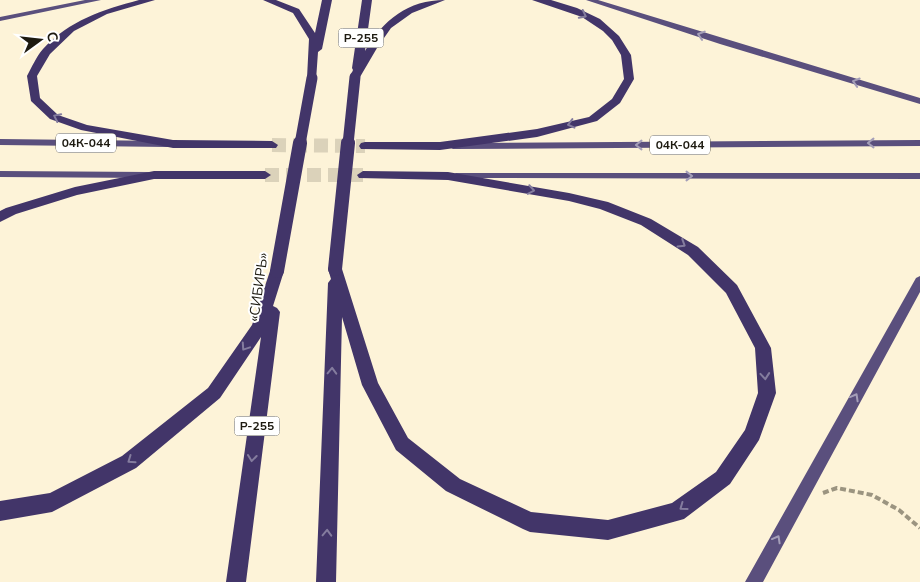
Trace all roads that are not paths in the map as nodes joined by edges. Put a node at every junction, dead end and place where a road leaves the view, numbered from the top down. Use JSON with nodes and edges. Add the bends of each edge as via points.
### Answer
{"nodes":[{"id":1,"x":97,"y":0,"type":"edge"},
{"id":2,"x":150,"y":0,"type":"edge"},
{"id":3,"x":268,"y":0,"type":"edge"},
{"id":4,"x":327,"y":0,"type":"edge"},
{"id":5,"x":367,"y":0,"type":"edge"},
{"id":6,"x":440,"y":0,"type":"edge"},
{"id":7,"x":537,"y":0,"type":"edge"},
{"id":8,"x":590,"y":0,"type":"edge"},
{"id":9,"x":0,"y":19,"type":"edge"},
{"id":10,"x":356,"y":77,"type":"junction"},
{"id":11,"x":312,"y":78,"type":"junction"},
{"id":12,"x":920,"y":101,"type":"edge"},
{"id":13,"x":0,"y":142,"type":"edge"},
{"id":14,"x":920,"y":143,"type":"edge"},
{"id":15,"x":173,"y":144,"type":"junction"},
{"id":16,"x":272,"y":146,"type":"tunnel mouth"},
{"id":17,"x":365,"y":146,"type":"tunnel mouth"},
{"id":18,"x":440,"y":146,"type":"junction"},
{"id":19,"x":0,"y":174,"type":"edge"},
{"id":20,"x":154,"y":175,"type":"junction"},
{"id":21,"x":264,"y":175,"type":"tunnel mouth"},
{"id":22,"x":363,"y":175,"type":"tunnel mouth"},
{"id":23,"x":448,"y":176,"type":"junction"},
{"id":24,"x":920,"y":176,"type":"edge"},
{"id":25,"x":0,"y":217,"type":"edge"},
{"id":26,"x":335,"y":269,"type":"junction"},
{"id":27,"x":277,"y":271,"type":"junction"},
{"id":28,"x":920,"y":281,"type":"edge"},
{"id":29,"x":0,"y":511,"type":"edge"},
{"id":30,"x":236,"y":582,"type":"edge"},
{"id":31,"x":326,"y":582,"type":"edge"},
{"id":32,"x":754,"y":582,"type":"edge"}],
"edges":[{"from":1,"to":9,"type":"main road"},
{"from":15,"to":2,"type":"highway","one_way":true,"via":[[85,128],[54,117],[35,99],[32,76],[46,52],[72,29],[104,12]]},
{"from":3,"to":11,"type":"highway","via":[[296,11],[314,39]]},
{"from":4,"to":11,"type":"highway","name":"«СИБИРЬ»","number":"Р-255"},
{"from":5,"to":10,"type":"highway","number":"Р-255"},
{"from":6,"to":10,"type":"highway","via":[[417,5],[389,22]]},
{"from":7,"to":18,"type":"highway","one_way":true,"via":[[581,13],[614,36],[624,50],[630,79],[616,101],[592,119],[537,133]]},
{"from":12,"to":8,"type":"main road","one_way":true},
{"from":10,"to":26,"type":"highway","number":"Р-255","bridge":true},
{"from":11,"to":27,"type":"highway","name":"«СИБИРЬ»","number":"Р-255","bridge":true},
{"from":13,"to":15,"type":"main road","number":"04К-044"},
{"from":14,"to":18,"type":"main road","number":"04К-044","one_way":true},
{"from":15,"to":16,"type":"highway","number":"04К-044"},
{"from":17,"to":18,"type":"highway","number":"04К-044"},
{"from":19,"to":20,"type":"main road"},
{"from":20,"to":21,"type":"highway"},
{"from":20,"to":25,"type":"highway","via":[[75,191]]},
{"from":22,"to":23,"type":"highway"},
{"from":23,"to":24,"type":"main road","one_way":true},
{"from":23,"to":26,"type":"highway","one_way":true,"via":[[569,197],[629,215],[693,251],[732,289],[763,348],[767,393],[754,434],[723,478],[677,512],[608,530],[530,522],[452,485],[402,444],[370,385]]},
{"from":31,"to":26,"type":"highway","number":"Р-255","one_way":true},
{"from":27,"to":29,"type":"highway","one_way":true,"via":[[259,327],[214,393],[129,462],[52,502]]},
{"from":27,"to":30,"type":"highway","name":"«СИБИРЬ»","number":"Р-255","one_way":true},
{"from":32,"to":28,"type":"main road","one_way":true}]}
